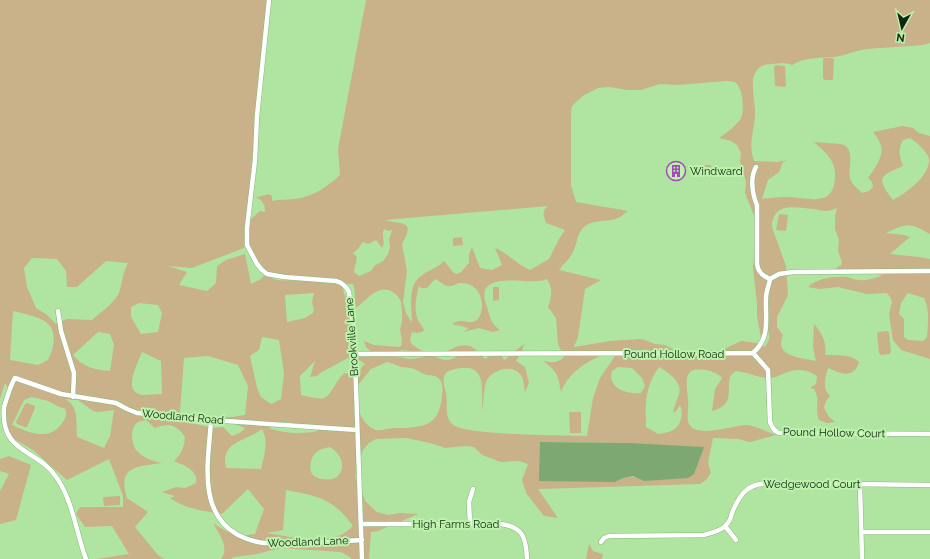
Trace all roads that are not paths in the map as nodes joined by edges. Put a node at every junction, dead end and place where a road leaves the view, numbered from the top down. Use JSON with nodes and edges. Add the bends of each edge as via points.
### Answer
{"nodes":[{"id":1,"x":269,"y":0,"type":"edge"},
{"id":2,"x":756,"y":167,"type":"dead end"},
{"id":3,"x":930,"y":271,"type":"edge"},
{"id":4,"x":770,"y":279,"type":"junction"},
{"id":5,"x":58,"y":311,"type":"dead end"},
{"id":6,"x":753,"y":353,"type":"junction"},
{"id":7,"x":354,"y":354,"type":"junction"},
{"id":8,"x":73,"y":397,"type":"junction"},
{"id":9,"x":211,"y":420,"type":"junction"},
{"id":10,"x":357,"y":430,"type":"junction"},
{"id":11,"x":930,"y":434,"type":"edge"},
{"id":12,"x":860,"y":484,"type":"junction"},
{"id":13,"x":930,"y":485,"type":"edge"},
{"id":14,"x":473,"y":489,"type":"dead end"},
{"id":15,"x":361,"y":524,"type":"junction"},
{"id":16,"x":470,"y":524,"type":"junction"},
{"id":17,"x":726,"y":526,"type":"junction"},
{"id":18,"x":861,"y":532,"type":"junction"},
{"id":19,"x":930,"y":532,"type":"edge"},
{"id":20,"x":362,"y":540,"type":"junction"},
{"id":21,"x":736,"y":540,"type":"dead end"},
{"id":22,"x":601,"y":542,"type":"dead end"},
{"id":23,"x":86,"y":559,"type":"edge"},
{"id":24,"x":362,"y":559,"type":"edge"},
{"id":25,"x":526,"y":559,"type":"edge"},
{"id":26,"x":862,"y":559,"type":"edge"}],
"edges":[{"from":1,"to":7,"type":"street","name":"Brookville Lane","via":[[255,160],[246,228],[247,245],[257,264],[267,274],[336,281],[346,286],[351,305]]},
{"from":2,"to":4,"type":"street","via":[[753,172],[753,196],[757,205],[757,264],[759,272]]},
{"from":3,"to":4,"type":"street","via":[[793,272],[779,274]]},
{"from":4,"to":6,"type":"street","via":[[766,296],[765,335],[760,347]]},
{"from":5,"to":8,"type":"street","via":[[61,331],[74,373]]},
{"from":6,"to":7,"type":"street","name":"Pound Hollow Road"},
{"from":6,"to":11,"type":"street","name":"Pound Hollow Court","via":[[768,370],[770,422],[773,429],[779,433]]},
{"from":7,"to":10,"type":"street","name":"Brookville Lane"},
{"from":8,"to":9,"type":"street","name":"Woodland Road","via":[[116,403],[137,413]]},
{"from":8,"to":23,"type":"street","name":"Woodland Road","via":[[15,378],[2,415],[2,427],[3,433],[15,448],[36,458],[56,476],[66,494]]},
{"from":9,"to":10,"type":"street","name":"Woodland Road"},
{"from":9,"to":20,"type":"street","name":"Woodland Lane","via":[[208,493],[215,512],[230,530],[256,543]]},
{"from":10,"to":15,"type":"street","name":"Brookville Lane"},
{"from":12,"to":13,"type":"street","name":"Wedgewood Court"},
{"from":12,"to":17,"type":"street","name":"Wedgewood Court","via":[[758,484],[741,495]]},
{"from":12,"to":18,"type":"street"},
{"from":14,"to":16,"type":"street"},
{"from":15,"to":16,"type":"street","name":"High Farms Road"},
{"from":15,"to":20,"type":"street","name":"Brookville Lane"},
{"from":16,"to":25,"type":"street","name":"High Farms Road","via":[[501,524],[515,528],[524,538]]},
{"from":17,"to":21,"type":"street"},
{"from":17,"to":22,"type":"street","via":[[704,535],[610,536]]},
{"from":18,"to":19,"type":"street"},
{"from":18,"to":26,"type":"street"},
{"from":20,"to":24,"type":"street","name":"Brookville Lane"}]}
